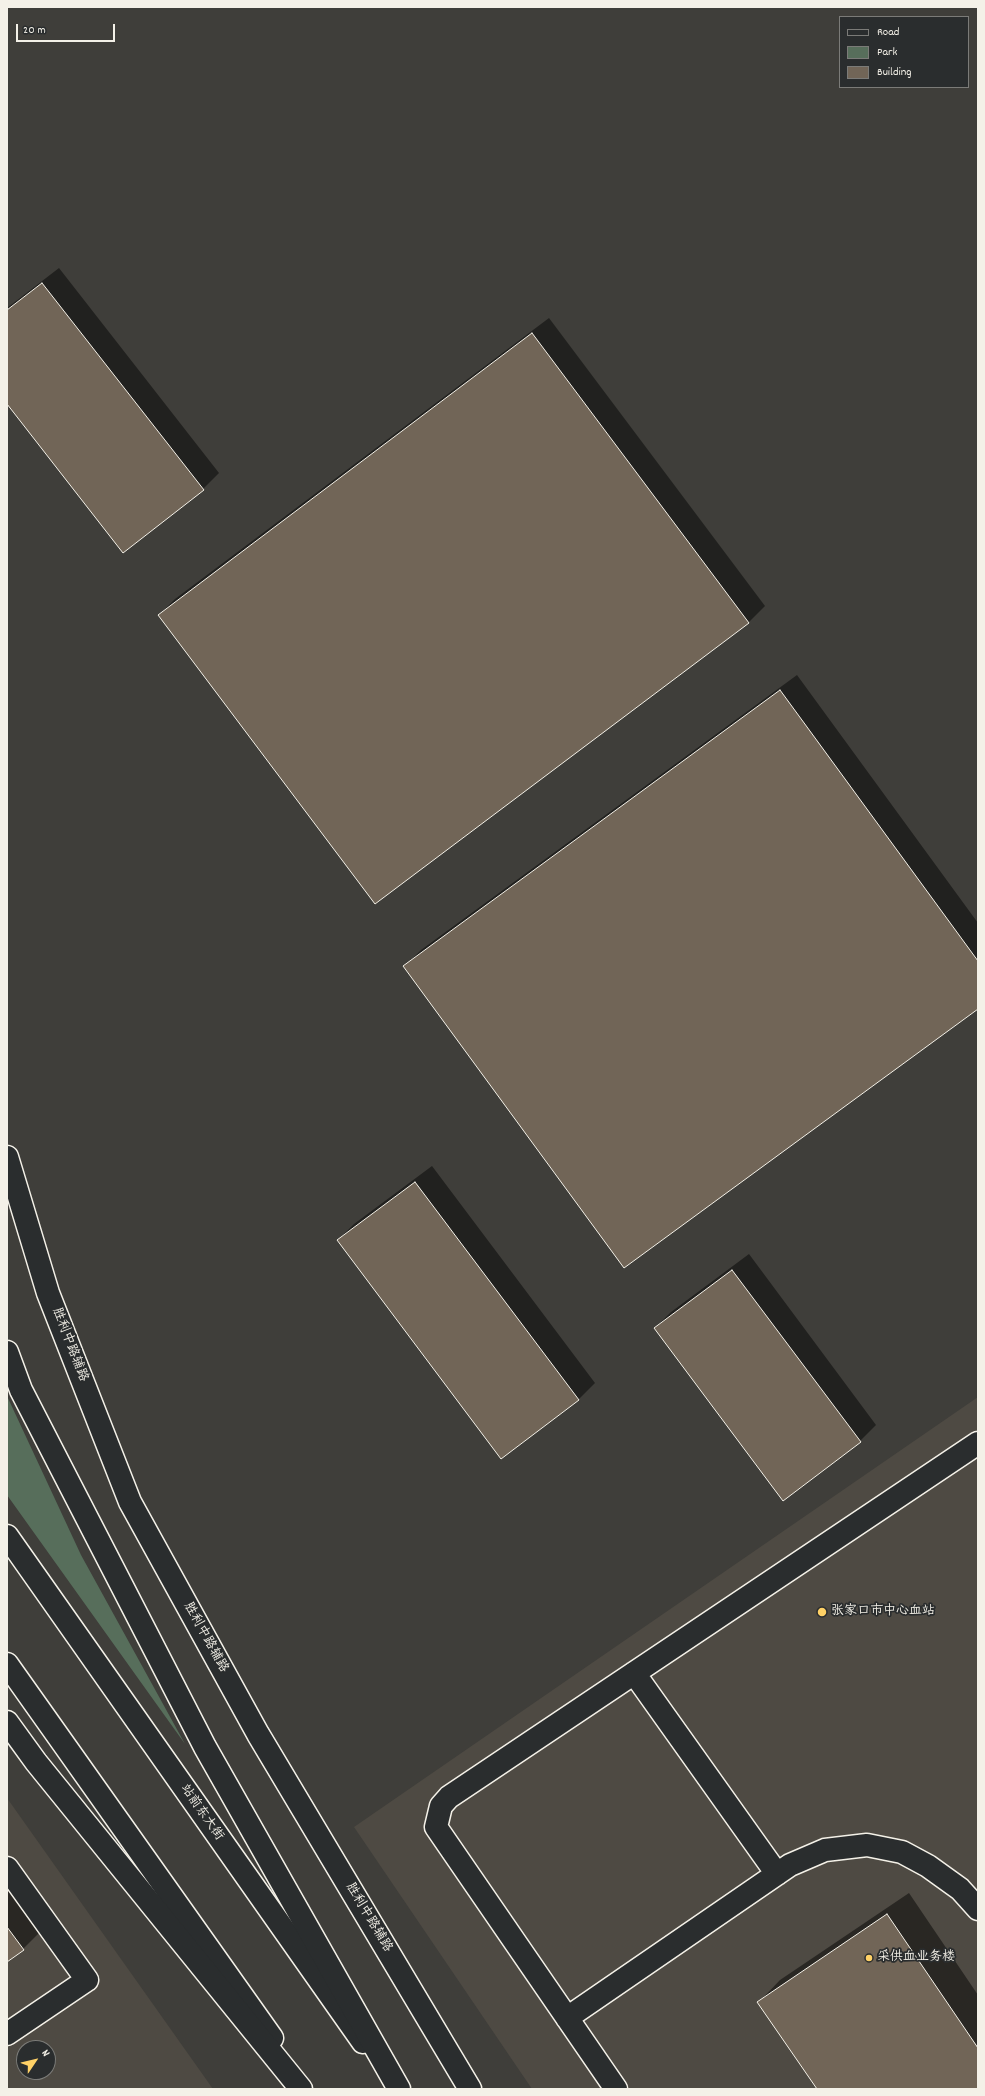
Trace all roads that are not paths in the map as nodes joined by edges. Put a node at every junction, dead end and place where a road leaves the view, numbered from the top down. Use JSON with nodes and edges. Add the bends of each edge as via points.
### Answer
{"nodes":[{"id":1,"x":7,"y":1157,"type":"edge"},
{"id":2,"x":7,"y":1352,"type":"edge"},
{"id":3,"x":978,"y":1443,"type":"edge"},
{"id":4,"x":7,"y":1536,"type":"edge"},
{"id":5,"x":7,"y":1664,"type":"edge"},
{"id":6,"x":634,"y":1673,"type":"junction"},
{"id":7,"x":7,"y":1722,"type":"edge"},
{"id":8,"x":7,"y":1868,"type":"edge"},
{"id":9,"x":777,"y":1874,"type":"junction"},
{"id":10,"x":978,"y":1909,"type":"edge"},
{"id":11,"x":567,"y":2018,"type":"junction"},
{"id":12,"x":7,"y":2034,"type":"edge"},
{"id":13,"x":301,"y":2089,"type":"edge"},
{"id":14,"x":307,"y":2089,"type":"edge"},
{"id":15,"x":396,"y":2089,"type":"edge"},
{"id":16,"x":399,"y":2089,"type":"edge"},
{"id":17,"x":470,"y":2089,"type":"edge"},
{"id":18,"x":616,"y":2089,"type":"edge"}],
"edges":[{"from":1,"to":17,"type":"main road","name":"胜利中路辅路","via":[[48,1293],[130,1502],[258,1734]]},
{"from":2,"to":16,"type":"main road","via":[[21,1390],[205,1748]]},
{"from":3,"to":6,"type":"main road"},
{"from":4,"to":15,"type":"main road","name":"站前东大街"},
{"from":5,"to":14,"type":"main road"},
{"from":6,"to":9,"type":"main road"},
{"from":6,"to":11,"type":"main road","via":[[449,1796],[441,1806],[437,1818],[436,1827]]},
{"from":7,"to":13,"type":"main road","via":[[36,1762]]},
{"from":8,"to":12,"type":"main road","via":[[87,1980]]},
{"from":9,"to":10,"type":"main road","via":[[790,1865],[825,1850],[867,1845],[902,1852],[928,1866],[960,1889]]},
{"from":9,"to":11,"type":"main road"},
{"from":11,"to":18,"type":"main road"}]}
